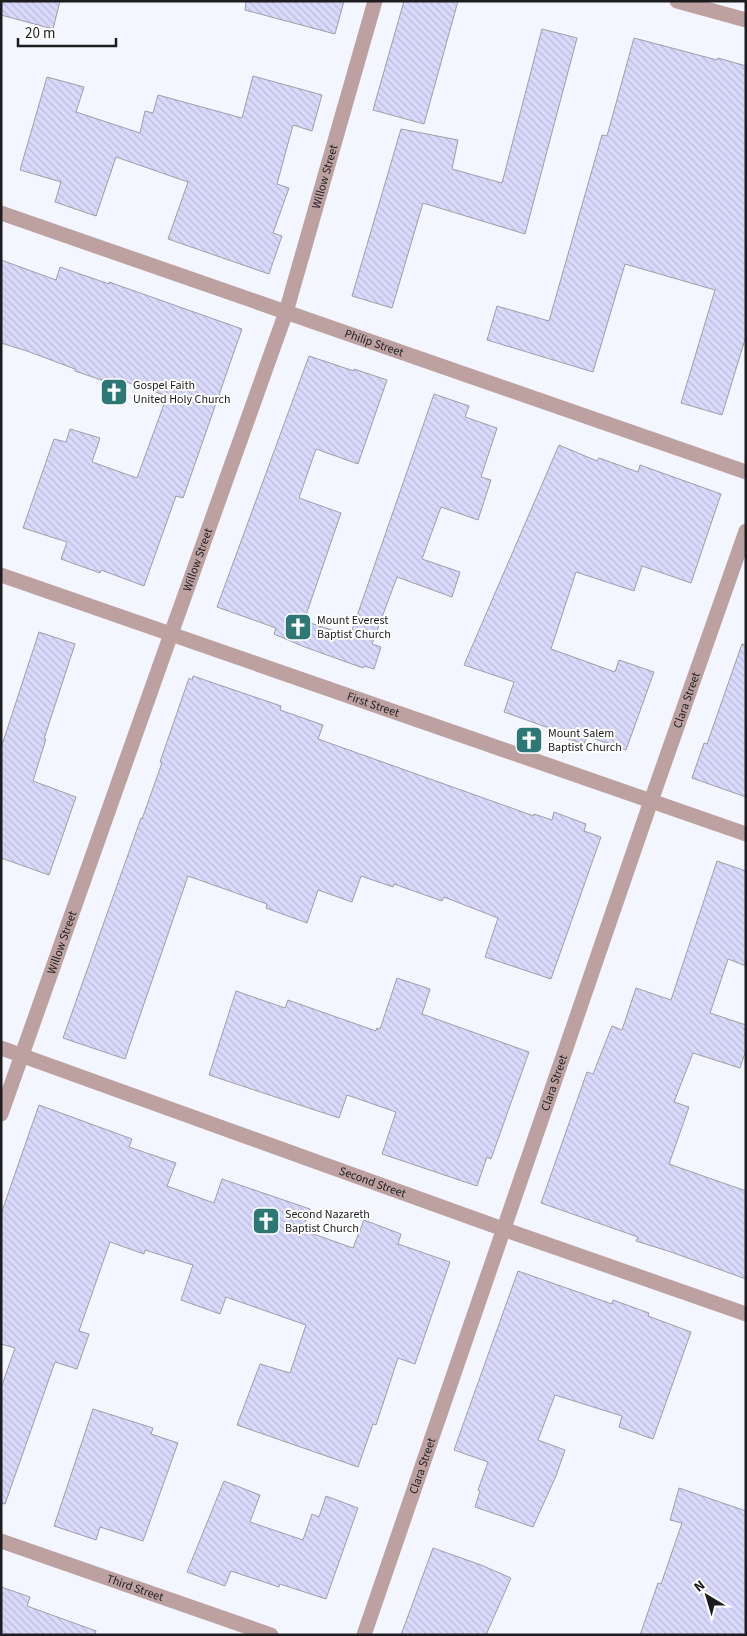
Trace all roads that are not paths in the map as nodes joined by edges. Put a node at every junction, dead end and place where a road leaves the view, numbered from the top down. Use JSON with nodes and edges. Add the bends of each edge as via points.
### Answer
{"nodes":[{"id":1,"x":375,"y":1,"type":"edge"},
{"id":2,"x":677,"y":1,"type":"edge"},
{"id":3,"x":746,"y":20,"type":"edge"},
{"id":4,"x":1,"y":213,"type":"edge"},
{"id":5,"x":286,"y":312,"type":"junction"},
{"id":6,"x":746,"y":472,"type":"edge"},
{"id":7,"x":746,"y":531,"type":"edge"},
{"id":8,"x":1,"y":575,"type":"edge"},
{"id":9,"x":171,"y":634,"type":"junction"},
{"id":10,"x":651,"y":800,"type":"junction"},
{"id":11,"x":746,"y":834,"type":"edge"},
{"id":12,"x":1,"y":1048,"type":"edge"},
{"id":13,"x":22,"y":1055,"type":"junction"},
{"id":14,"x":1,"y":1114,"type":"edge"},
{"id":15,"x":503,"y":1230,"type":"junction"},
{"id":16,"x":746,"y":1314,"type":"edge"},
{"id":17,"x":1,"y":1540,"type":"edge"},
{"id":18,"x":271,"y":1635,"type":"edge"},
{"id":19,"x":364,"y":1635,"type":"edge"}],
"edges":[{"from":1,"to":5,"type":"street","name":"Willow Street"},
{"from":2,"to":3,"type":"street"},
{"from":4,"to":5,"type":"street","name":"Philip Street"},
{"from":5,"to":6,"type":"street","name":"Philip Street"},
{"from":5,"to":9,"type":"street","name":"Willow Street"},
{"from":7,"to":10,"type":"street","name":"Clara Street"},
{"from":8,"to":9,"type":"street","name":"First Street"},
{"from":9,"to":10,"type":"street","name":"First Street"},
{"from":9,"to":13,"type":"street","name":"Willow Street"},
{"from":10,"to":11,"type":"street","name":"First Street"},
{"from":10,"to":15,"type":"street","name":"Clara Street"},
{"from":12,"to":13,"type":"street","name":"Second Street"},
{"from":13,"to":14,"type":"street","name":"Willow Street"},
{"from":13,"to":15,"type":"street","name":"Second Street"},
{"from":15,"to":16,"type":"street","name":"Second Street"},
{"from":15,"to":19,"type":"street","name":"Clara Street"},
{"from":17,"to":18,"type":"street","name":"Third Street"}]}
